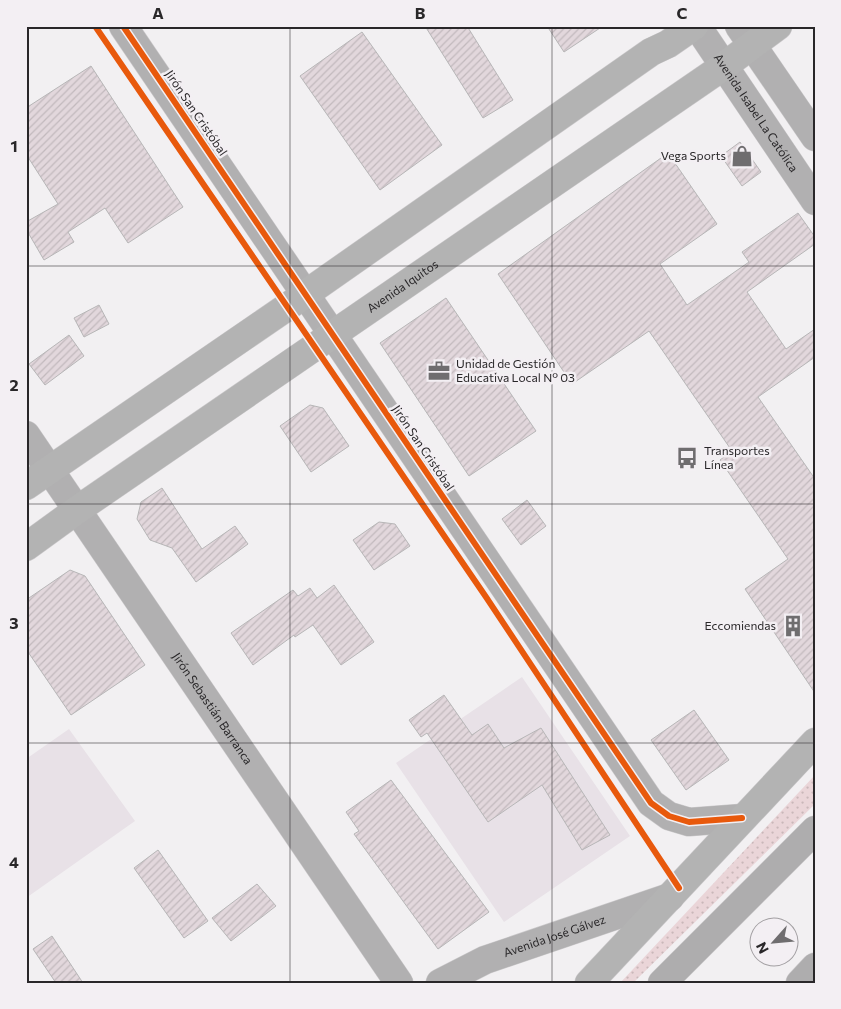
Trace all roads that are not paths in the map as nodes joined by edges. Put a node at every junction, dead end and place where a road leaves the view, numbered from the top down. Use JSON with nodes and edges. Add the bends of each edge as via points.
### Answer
{"nodes":[{"id":1,"x":124,"y":26,"type":"edge"},
{"id":2,"x":696,"y":26,"type":"edge"},
{"id":3,"x":778,"y":26,"type":"edge"},
{"id":4,"x":746,"y":36,"type":"edge"},
{"id":5,"x":724,"y":66,"type":"junction"},
{"id":6,"x":815,"y":137,"type":"edge"},
{"id":7,"x":815,"y":201,"type":"edge"},
{"id":8,"x":305,"y":294,"type":"junction"},
{"id":9,"x":333,"y":336,"type":"junction"},
{"id":10,"x":26,"y":435,"type":"edge"},
{"id":11,"x":50,"y":470,"type":"junction"},
{"id":12,"x":26,"y":486,"type":"edge"},
{"id":13,"x":77,"y":510,"type":"junction"},
{"id":14,"x":26,"y":547,"type":"edge"},
{"id":15,"x":815,"y":742,"type":"edge"},
{"id":16,"x":742,"y":818,"type":"junction"},
{"id":17,"x":815,"y":830,"type":"edge"},
{"id":18,"x":670,"y":897,"type":"junction"},
{"id":19,"x":815,"y":968,"type":"edge"},
{"id":20,"x":399,"y":983,"type":"edge"},
{"id":21,"x":440,"y":983,"type":"edge"},
{"id":22,"x":589,"y":983,"type":"edge"},
{"id":23,"x":662,"y":983,"type":"edge"},
{"id":24,"x":800,"y":983,"type":"edge"}],
"edges":[{"from":1,"to":8,"type":"street","name":"Jirón San Cristóbal"},
{"from":2,"to":5,"type":"street","name":"Avenida Isabel La Católica"},
{"from":2,"to":8,"type":"main road","via":[[651,52]]},
{"from":3,"to":4,"type":"main road","name":"Avenida Iquitos"},
{"from":4,"to":5,"type":"main road","name":"Avenida Iquitos"},
{"from":4,"to":6,"type":"street"},
{"from":5,"to":7,"type":"street","name":"Avenida Isabel La Católica"},
{"from":5,"to":9,"type":"main road","name":"Avenida Iquitos"},
{"from":8,"to":9,"type":"street","name":"Jirón San Cristóbal"},
{"from":8,"to":11,"type":"main road"},
{"from":9,"to":13,"type":"main road","name":"Avenida Iquitos"},
{"from":9,"to":16,"type":"street","name":"Jirón San Cristóbal","via":[[651,803],[669,816],[689,822]]},
{"from":10,"to":11,"type":"street","name":"Jirón Sebastián Barranca"},
{"from":11,"to":12,"type":"main road"},
{"from":11,"to":13,"type":"street","name":"Jirón Sebastián Barranca"},
{"from":13,"to":14,"type":"main road","name":"Avenida Iquitos"},
{"from":13,"to":20,"type":"street","name":"Jirón Sebastián Barranca"},
{"from":15,"to":16,"type":"main road"},
{"from":16,"to":18,"type":"main road"},
{"from":17,"to":23,"type":"highway"},
{"from":18,"to":21,"type":"street","name":"Avenida José Gálvez","via":[[485,960]]},
{"from":18,"to":22,"type":"main road"},
{"from":19,"to":24,"type":"highway"}]}
